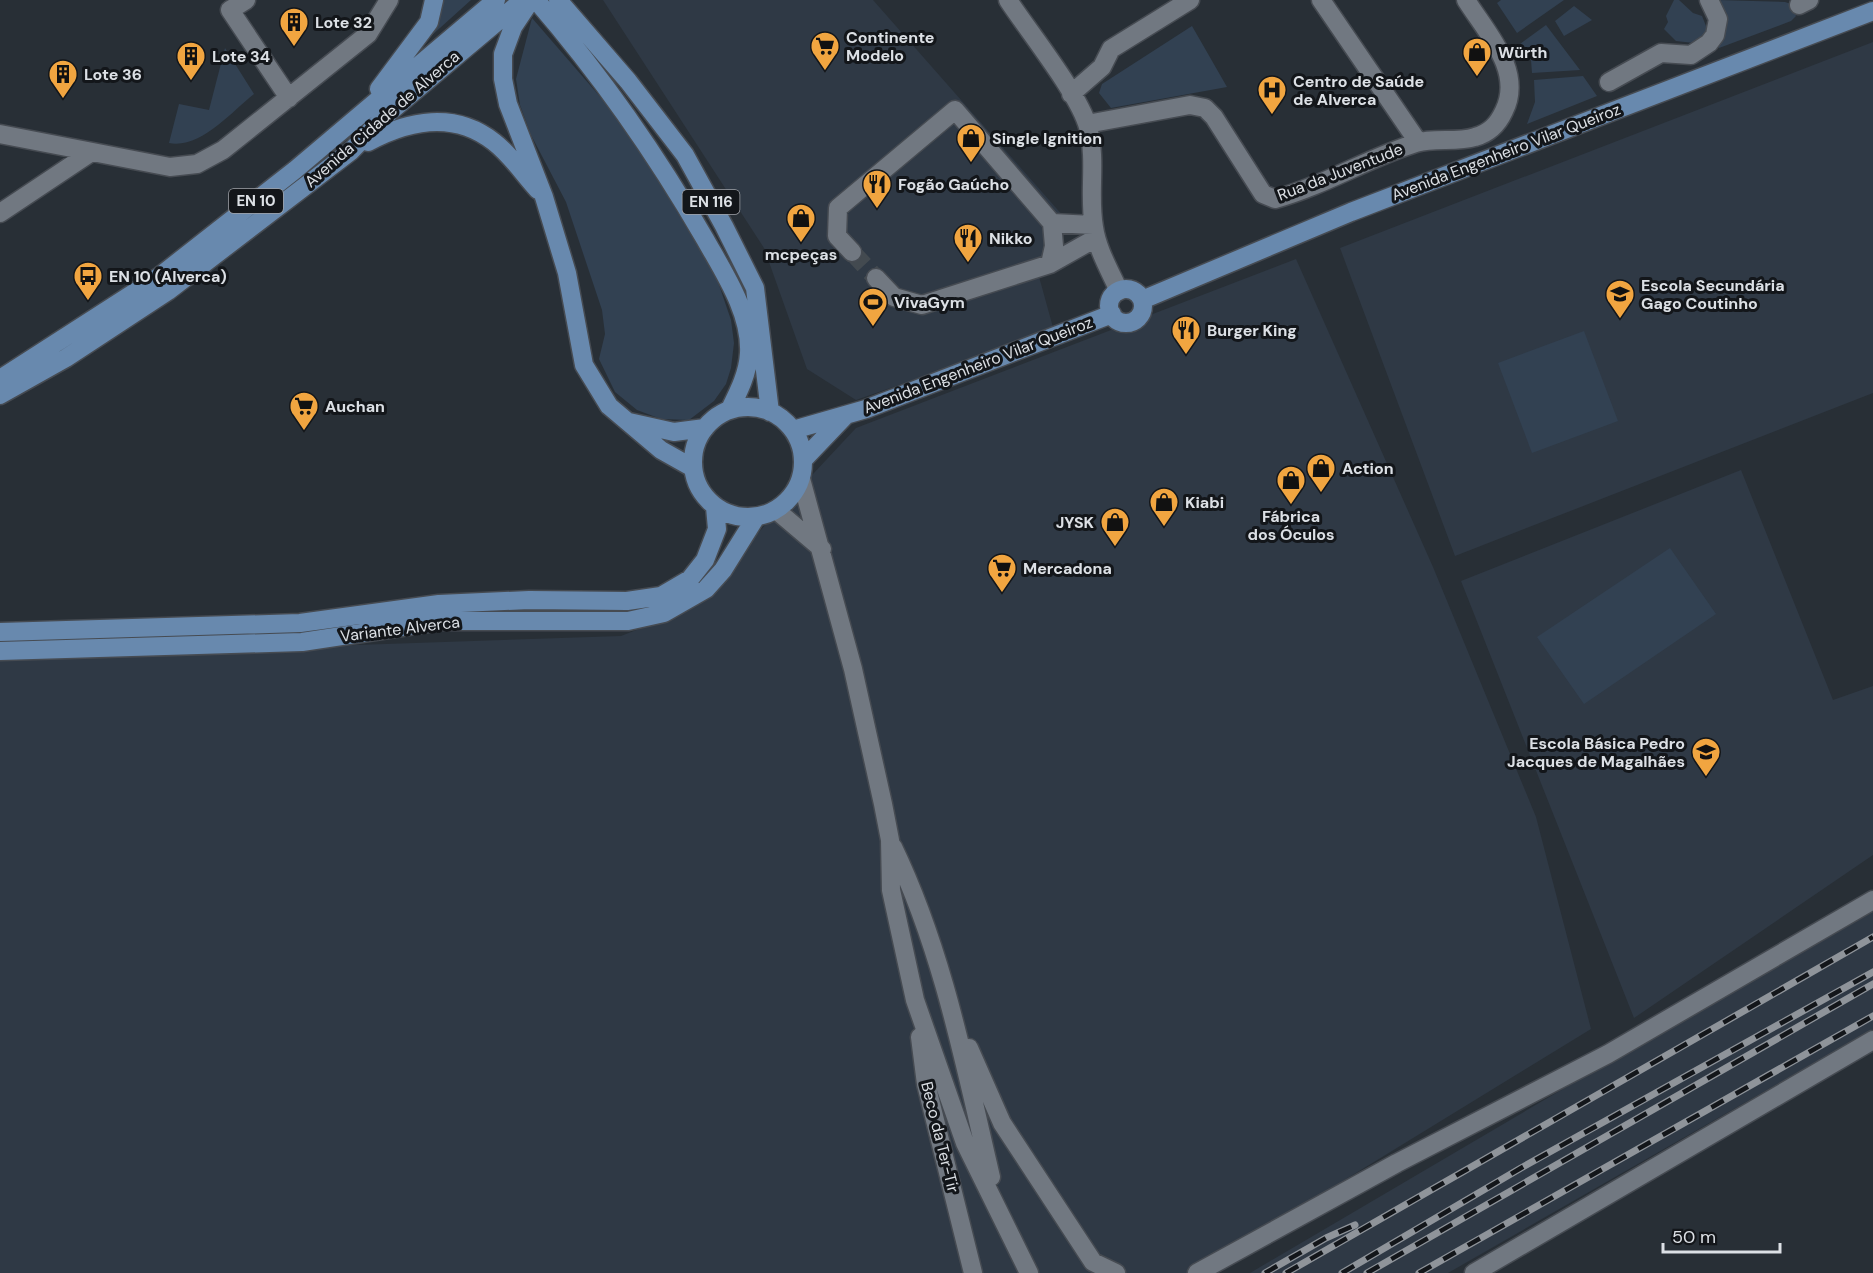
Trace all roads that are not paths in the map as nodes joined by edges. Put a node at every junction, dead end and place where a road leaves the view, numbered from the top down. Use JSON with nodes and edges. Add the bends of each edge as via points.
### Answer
{"nodes":[{"id":1,"x":246,"y":0,"type":"edge"},
{"id":2,"x":389,"y":0,"type":"edge"},
{"id":3,"x":434,"y":0,"type":"edge"},
{"id":4,"x":496,"y":0,"type":"edge"},
{"id":5,"x":523,"y":0,"type":"edge"},
{"id":6,"x":534,"y":0,"type":"edge"},
{"id":7,"x":558,"y":0,"type":"edge"},
{"id":8,"x":1008,"y":0,"type":"edge"},
{"id":9,"x":1190,"y":0,"type":"edge"},
{"id":10,"x":1321,"y":0,"type":"edge"},
{"id":11,"x":1466,"y":0,"type":"edge"},
{"id":12,"x":1708,"y":0,"type":"edge"},
{"id":13,"x":1873,"y":11,"type":"edge"},
{"id":14,"x":1609,"y":82,"type":"dead end"},
{"id":15,"x":1071,"y":94,"type":"junction"},
{"id":16,"x":289,"y":98,"type":"junction"},
{"id":17,"x":360,"y":115,"type":"junction"},
{"id":18,"x":1088,"y":124,"type":"junction"},
{"id":19,"x":0,"y":134,"type":"edge"},
{"id":20,"x":1418,"y":142,"type":"junction"},
{"id":21,"x":351,"y":151,"type":"junction"},
{"id":22,"x":90,"y":153,"type":"junction"},
{"id":23,"x":544,"y":197,"type":"junction"},
{"id":24,"x":0,"y":213,"type":"edge"},
{"id":25,"x":1052,"y":223,"type":"junction"},
{"id":26,"x":1094,"y":231,"type":"junction"},
{"id":27,"x":852,"y":252,"type":"tunnel mouth"},
{"id":28,"x":1050,"y":264,"type":"junction"},
{"id":29,"x":876,"y":278,"type":"tunnel mouth"},
{"id":30,"x":1119,"y":291,"type":"junction"},
{"id":31,"x":1142,"y":300,"type":"junction"},
{"id":32,"x":1112,"y":314,"type":"junction"},
{"id":33,"x":0,"y":379,"type":"edge"},
{"id":34,"x":0,"y":395,"type":"edge"},
{"id":35,"x":730,"y":409,"type":"junction"},
{"id":36,"x":770,"y":412,"type":"junction"},
{"id":37,"x":845,"y":416,"type":"junction"},
{"id":38,"x":629,"y":422,"type":"junction"},
{"id":39,"x":705,"y":428,"type":"junction"},
{"id":40,"x":793,"y":430,"type":"junction"},
{"id":41,"x":803,"y":460,"type":"junction"},
{"id":42,"x":693,"y":468,"type":"junction"},
{"id":43,"x":801,"y":479,"type":"junction"},
{"id":44,"x":715,"y":507,"type":"junction"},
{"id":45,"x":776,"y":510,"type":"junction"},
{"id":46,"x":756,"y":517,"type":"junction"},
{"id":47,"x":822,"y":549,"type":"junction"},
{"id":48,"x":0,"y":632,"type":"edge"},
{"id":49,"x":0,"y":651,"type":"edge"},
{"id":50,"x":890,"y":840,"type":"junction"},
{"id":51,"x":1873,"y":900,"type":"edge"},
{"id":52,"x":915,"y":1000,"type":"junction"},
{"id":53,"x":951,"y":1005,"type":"junction"},
{"id":54,"x":1873,"y":1040,"type":"edge"},
{"id":55,"x":997,"y":1203,"type":"junction"},
{"id":56,"x":1095,"y":1268,"type":"edge"},
{"id":57,"x":973,"y":1273,"type":"edge"},
{"id":58,"x":1029,"y":1273,"type":"edge"},
{"id":59,"x":1116,"y":1273,"type":"edge"},
{"id":60,"x":1197,"y":1273,"type":"edge"},
{"id":61,"x":1474,"y":1273,"type":"edge"}],
"edges":[{"from":1,"to":16,"type":"street","via":[[231,10]]},
{"from":2,"to":16,"type":"street","via":[[368,34]]},
{"from":3,"to":17,"type":"main road","via":[[429,22]]},
{"from":4,"to":17,"type":"main road","name":"Avenida Cidade de Alverca","number":"EN 10"},
{"from":5,"to":21,"type":"main road","name":"Avenida Cidade de Alverca","number":"EN 10","via":[[386,115]]},
{"from":6,"to":23,"type":"main road","via":[[513,27],[503,54],[503,79],[508,104]]},
{"from":6,"to":35,"type":"main road","number":"EN 116","via":[[564,32],[631,119],[732,286],[750,352],[746,374]]},
{"from":7,"to":36,"type":"main road","number":"EN 116","via":[[685,155],[755,288]]},
{"from":8,"to":15,"type":"street"},
{"from":9,"to":15,"type":"street","via":[[1111,49],[1102,67]]},
{"from":10,"to":20,"type":"street"},
{"from":11,"to":20,"type":"street","name":"Rua da Juventude","via":[[1506,64],[1510,78],[1508,105],[1500,120],[1483,134]]},
{"from":12,"to":14,"type":"street","via":[[1718,19],[1709,43],[1691,55],[1661,53]]},
{"from":13,"to":31,"type":"main road","name":"Avenida Engenheiro Vilar Queiroz","via":[[1351,212]]},
{"from":15,"to":18,"type":"street"},
{"from":16,"to":22,"type":"street","via":[[223,150],[196,164],[170,167]]},
{"from":17,"to":33,"type":"main road","name":"Avenida Cidade de Alverca","number":"EN 10","via":[[160,276]]},
{"from":18,"to":20,"type":"street","name":"Rua da Juventude","via":[[1190,105],[1201,107],[1214,117],[1263,194],[1275,199]]},
{"from":18,"to":26,"type":"street","via":[[1094,164]]},
{"from":19,"to":22,"type":"street"},
{"from":21,"to":23,"type":"main road","via":[[394,127],[442,121],[494,142]]},
{"from":21,"to":34,"type":"main road","name":"Avenida Cidade de Alverca","number":"EN 10","via":[[168,291],[66,358]]},
{"from":22,"to":24,"type":"street"},
{"from":23,"to":38,"type":"main road","via":[[567,273],[584,364],[609,406]]},
{"from":25,"to":26,"type":"street"},
{"from":25,"to":27,"type":"street","via":[[955,110],[838,208],[837,236]]},
{"from":25,"to":28,"type":"street","via":[[1054,246]]},
{"from":26,"to":28,"type":"street"},
{"from":26,"to":30,"type":"street"},
{"from":28,"to":29,"type":"street","via":[[922,305],[894,297]]},
{"from":30,"to":31,"type":"main road","via":[[1130,290]]},
{"from":30,"to":32,"type":"main road","name":"Avenida Engenheiro Vilar Queiroz","via":[[1112,298]]},
{"from":31,"to":32,"type":"main road","name":"Avenida Engenheiro Vilar Queiroz","via":[[1140,316],[1131,322],[1120,321]]},
{"from":32,"to":37,"type":"main road","name":"Avenida Engenheiro Vilar Queiroz"},
{"from":35,"to":36,"type":"main road","via":[[749,407]]},
{"from":35,"to":39,"type":"main road","number":"EN 116"},
{"from":36,"to":40,"type":"main road"},
{"from":37,"to":40,"type":"main road","name":"Avenida Engenheiro Vilar Queiroz"},
{"from":37,"to":41,"type":"main road","name":"Avenida Engenheiro Vilar Queiroz"},
{"from":38,"to":39,"type":"main road","via":[[674,432]]},
{"from":38,"to":42,"type":"main road","via":[[661,450]]},
{"from":39,"to":42,"type":"main road","via":[[697,440]]},
{"from":40,"to":41,"type":"main road","via":[[800,441]]},
{"from":41,"to":43,"type":"main road"},
{"from":42,"to":44,"type":"main road","via":[[700,489]]},
{"from":43,"to":45,"type":"main road","via":[[787,502]]},
{"from":43,"to":47,"type":"street"},
{"from":44,"to":46,"type":"main road","via":[[727,514]]},
{"from":44,"to":48,"type":"main road","name":"Variante Alverca","via":[[717,529],[705,560],[690,579],[661,596],[627,601],[439,604],[300,623]]},
{"from":45,"to":46,"type":"main road"},
{"from":45,"to":47,"type":"street"},
{"from":46,"to":49,"type":"main road","name":"Variante Alverca","via":[[723,570],[706,589],[664,613],[628,621],[441,621],[302,642]]},
{"from":47,"to":50,"type":"street"},
{"from":50,"to":52,"type":"street","via":[[891,890]]},
{"from":50,"to":53,"type":"street","via":[[911,883]]},
{"from":51,"to":60,"type":"street","via":[[1608,1054],[1397,1163]]},
{"from":52,"to":55,"type":"street","via":[[965,1143]]},
{"from":52,"to":57,"type":"street","name":"Beco da Ter-Tir","via":[[926,1084]]},
{"from":53,"to":55,"type":"street"},
{"from":53,"to":56,"type":"street","via":[[1002,1123]]},
{"from":54,"to":61,"type":"street"},
{"from":55,"to":58,"type":"street"},
{"from":56,"to":59,"type":"street"}]}
